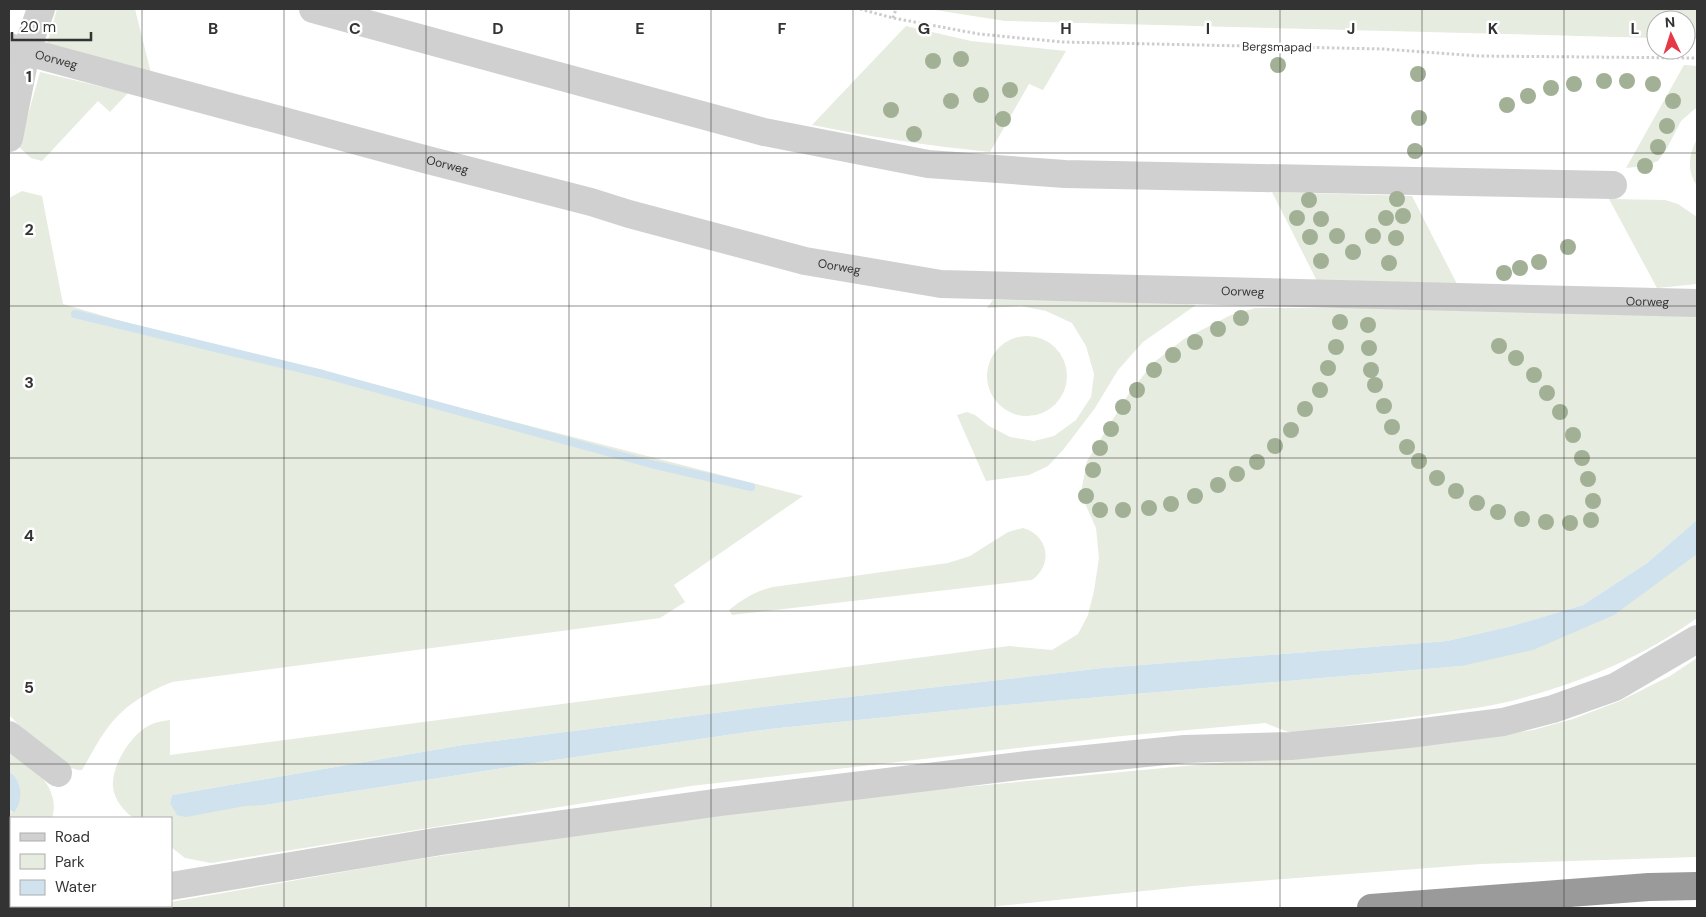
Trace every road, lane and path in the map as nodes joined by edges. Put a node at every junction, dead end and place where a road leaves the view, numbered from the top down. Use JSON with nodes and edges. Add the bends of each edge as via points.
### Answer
{"nodes":[{"id":1,"x":41,"y":9,"type":"edge"},
{"id":2,"x":313,"y":9,"type":"edge"},
{"id":3,"x":860,"y":9,"type":"edge"},
{"id":4,"x":896,"y":9,"type":"edge"},
{"id":5,"x":893,"y":18,"type":"junction"},
{"id":6,"x":17,"y":50,"type":"edge"},
{"id":7,"x":1697,"y":58,"type":"edge"},
{"id":8,"x":9,"y":138,"type":"edge"},
{"id":9,"x":1613,"y":185,"type":"dead end"},
{"id":10,"x":1697,"y":303,"type":"edge"},
{"id":11,"x":1697,"y":639,"type":"edge"},
{"id":12,"x":9,"y":735,"type":"edge"},
{"id":13,"x":58,"y":773,"type":"dead end"},
{"id":14,"x":172,"y":886,"type":"edge"},
{"id":15,"x":1697,"y":886,"type":"edge"},
{"id":16,"x":1371,"y":908,"type":"edge"}],
"edges":[{"from":1,"to":6,"type":"street"},
{"from":2,"to":9,"type":"street","via":[[764,132],[928,164],[1065,174]]},
{"from":3,"to":5,"type":"path","name":"Bergsmapad"},
{"from":4,"to":5,"type":"path"},
{"from":5,"to":7,"type":"path","name":"Bergsmapad","via":[[979,34],[1062,42],[1384,49],[1479,56]]},
{"from":6,"to":8,"type":"street"},
{"from":6,"to":10,"type":"street","name":"Oorweg","via":[[805,261],[941,284]]},
{"from":11,"to":14,"type":"street","via":[[1615,687],[1503,722],[1291,746],[1185,749],[1027,765],[712,803],[432,843]]},
{"from":12,"to":13,"type":"street"},
{"from":15,"to":16,"type":"highway"}]}
